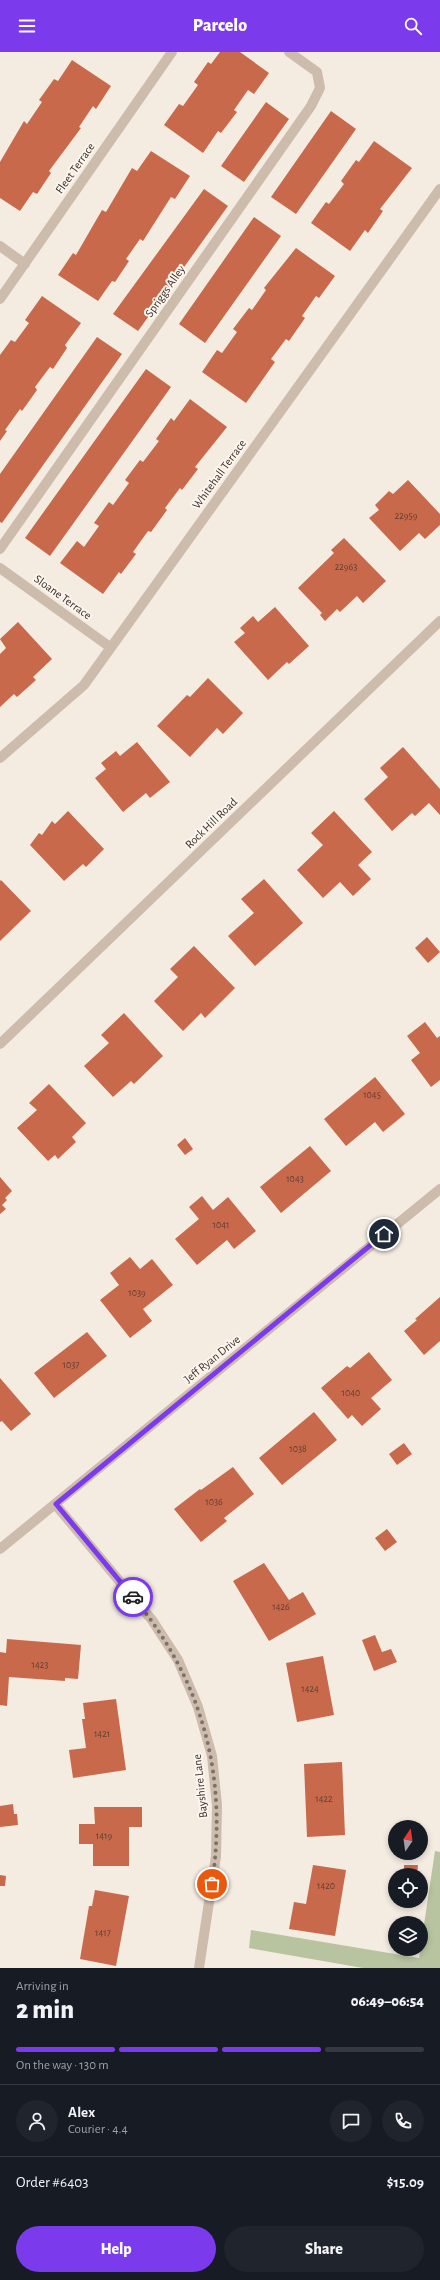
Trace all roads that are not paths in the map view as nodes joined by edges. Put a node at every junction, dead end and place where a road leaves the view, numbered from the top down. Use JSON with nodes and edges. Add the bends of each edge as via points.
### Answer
{"nodes":[{"id":1,"x":172,"y":52,"type":"edge"},
{"id":2,"x":289,"y":52,"type":"edge"},
{"id":3,"x":440,"y":189,"type":"edge"},
{"id":4,"x":0,"y":246,"type":"edge"},
{"id":5,"x":25,"y":264,"type":"junction"},
{"id":6,"x":0,"y":299,"type":"edge"},
{"id":7,"x":0,"y":550,"type":"edge"},
{"id":8,"x":0,"y":568,"type":"edge"},
{"id":9,"x":440,"y":621,"type":"edge"},
{"id":10,"x":110,"y":647,"type":"junction"},
{"id":11,"x":0,"y":758,"type":"edge"},
{"id":12,"x":0,"y":1044,"type":"edge"},
{"id":13,"x":440,"y":1189,"type":"edge"},
{"id":14,"x":56,"y":1504,"type":"junction"},
{"id":15,"x":0,"y":1549,"type":"edge"},
{"id":16,"x":199,"y":1968,"type":"edge"}],
"edges":[{"from":1,"to":5,"type":"street","name":"Fleet Terrace"},
{"from":2,"to":7,"type":"street","name":"Spriggs Alley","via":[[317,72],[320,88],[311,106]]},
{"from":3,"to":10,"type":"street","name":"Whitehall Terrace"},
{"from":4,"to":5,"type":"street"},
{"from":5,"to":6,"type":"street","name":"Fleet Terrace"},
{"from":8,"to":10,"type":"street","name":"Sloane Terrace"},
{"from":9,"to":12,"type":"street","name":"Rock Hill Road"},
{"from":10,"to":11,"type":"street","name":"Whitehall Terrace","via":[[84,685]]},
{"from":13,"to":14,"type":"street","name":"Jeff Ryan Drive"},
{"from":14,"to":15,"type":"street","name":"Jeff Ryan Drive"},
{"from":14,"to":16,"type":"street","name":"Bayshire Lane","via":[[152,1620],[178,1660],[198,1707],[212,1756],[218,1805],[216,1856]]}]}
